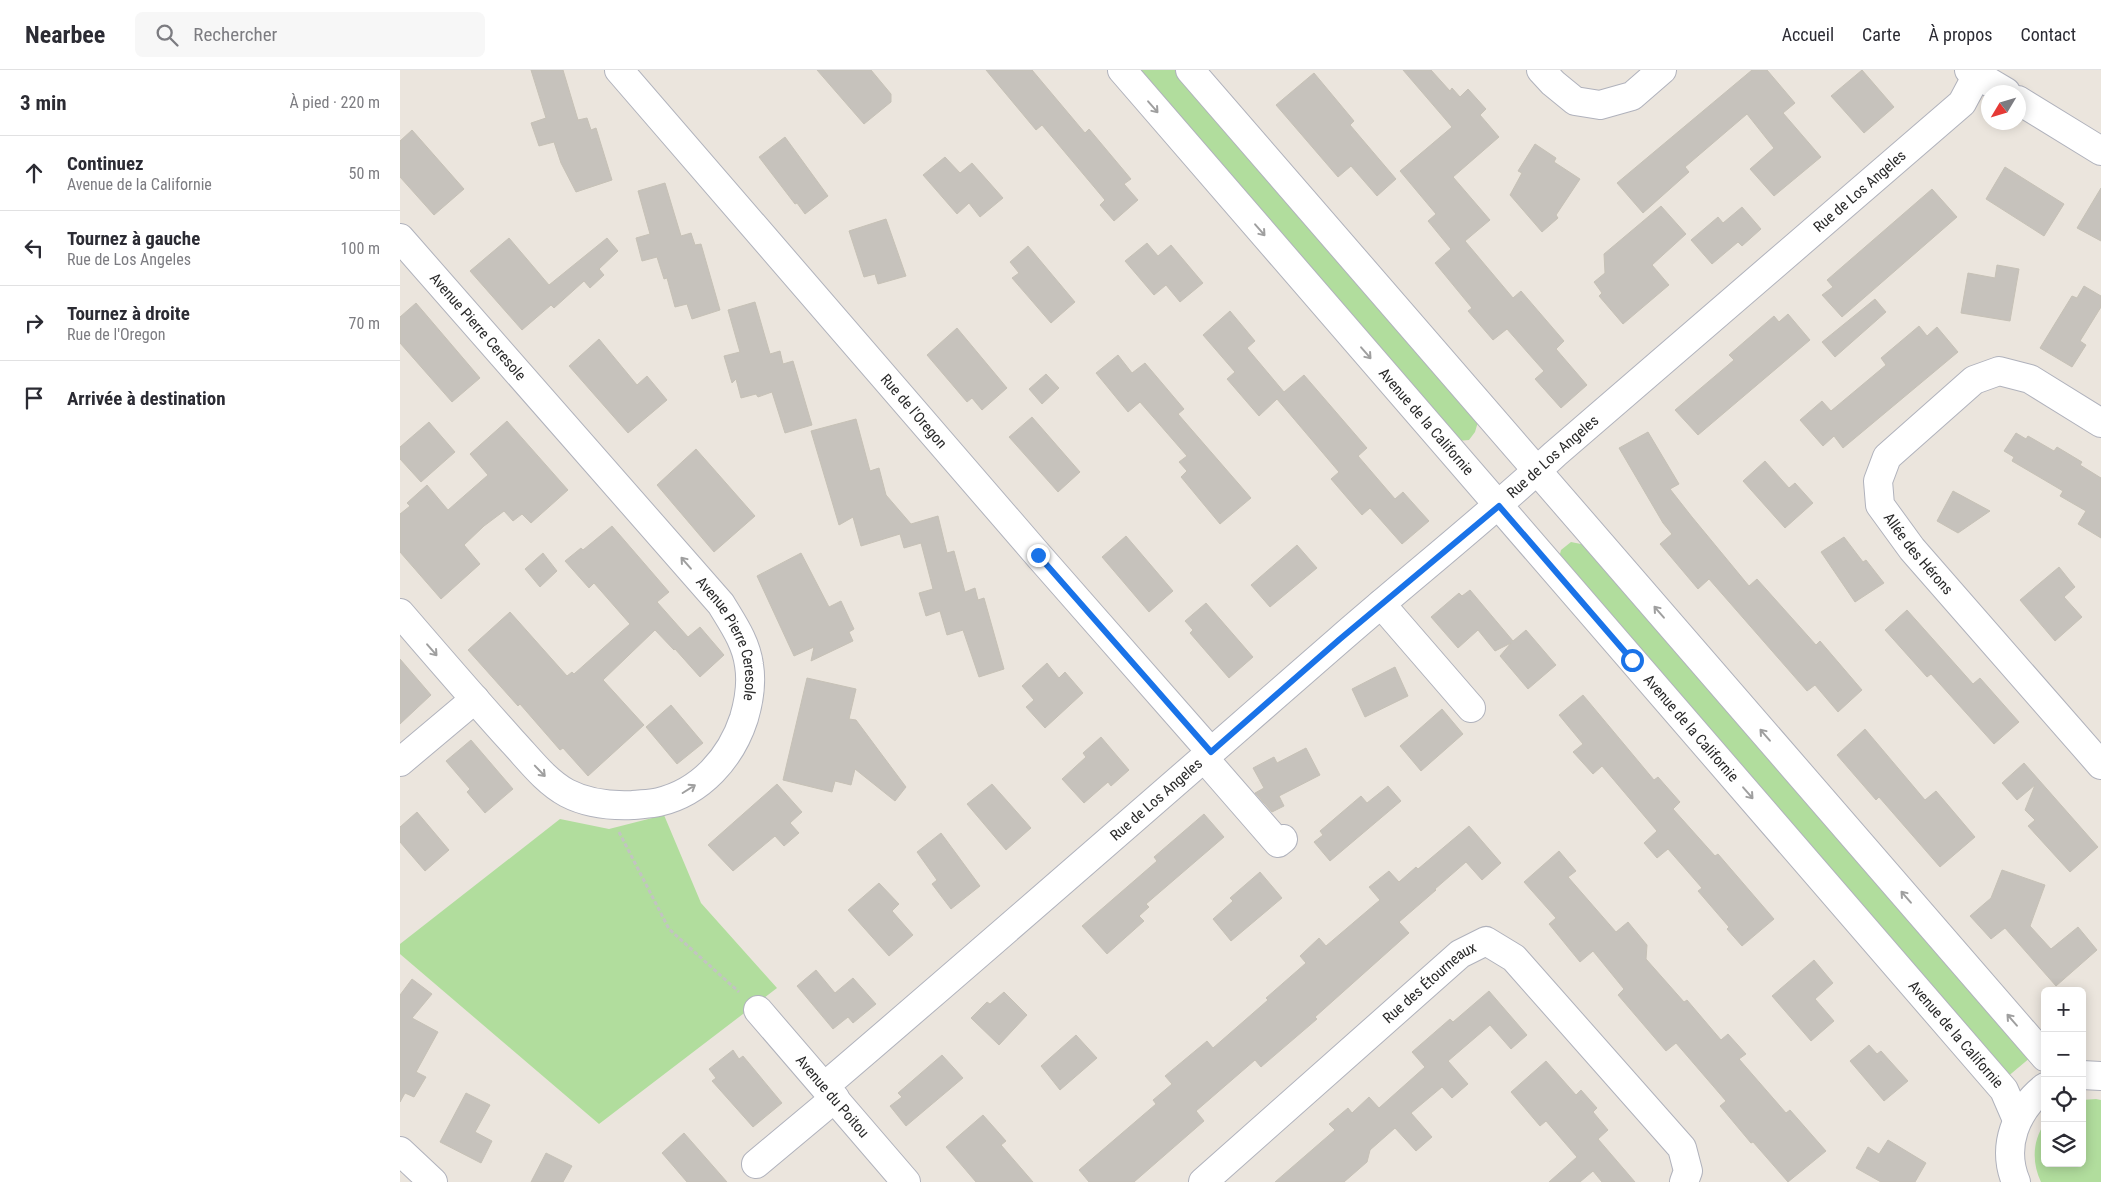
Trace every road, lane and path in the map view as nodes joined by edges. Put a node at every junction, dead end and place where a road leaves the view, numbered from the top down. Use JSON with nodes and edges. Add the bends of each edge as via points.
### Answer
{"nodes":[{"id":1,"x":619,"y":70,"type":"edge"},
{"id":2,"x":1122,"y":70,"type":"edge"},
{"id":3,"x":1190,"y":70,"type":"edge"},
{"id":4,"x":1541,"y":70,"type":"edge"},
{"id":5,"x":1662,"y":70,"type":"edge"},
{"id":6,"x":1973,"y":72,"type":"edge"},
{"id":7,"x":1994,"y":85,"type":"edge"},
{"id":8,"x":2026,"y":105,"type":"edge"},
{"id":9,"x":2101,"y":151,"type":"edge"},
{"id":10,"x":400,"y":238,"type":"edge"},
{"id":11,"x":2101,"y":422,"type":"edge"},
{"id":12,"x":1536,"y":471,"type":"junction"},
{"id":13,"x":1499,"y":506,"type":"junction"},
{"id":14,"x":1381,"y":604,"type":"junction"},
{"id":15,"x":400,"y":613,"type":"edge"},
{"id":16,"x":475,"y":699,"type":"junction"},
{"id":17,"x":1470,"y":708,"type":"dead end"},
{"id":18,"x":1207,"y":755,"type":"junction"},
{"id":19,"x":400,"y":762,"type":"edge"},
{"id":20,"x":2101,"y":765,"type":"edge"},
{"id":21,"x":614,"y":806,"type":"junction"},
{"id":22,"x":1283,"y":839,"type":"dead end"},
{"id":23,"x":750,"y":1002,"type":"joint"},
{"id":24,"x":2041,"y":1051,"type":"edge"},
{"id":25,"x":2086,"y":1075,"type":"edge"},
{"id":26,"x":2101,"y":1076,"type":"edge"},
{"id":27,"x":2041,"y":1091,"type":"edge"},
{"id":28,"x":830,"y":1092,"type":"junction"},
{"id":29,"x":2017,"y":1120,"type":"junction"},
{"id":30,"x":400,"y":1152,"type":"edge"},
{"id":31,"x":756,"y":1164,"type":"dead end"},
{"id":32,"x":2012,"y":1179,"type":"edge"},
{"id":33,"x":433,"y":1182,"type":"edge"},
{"id":34,"x":906,"y":1182,"type":"edge"},
{"id":35,"x":1203,"y":1182,"type":"edge"},
{"id":36,"x":1684,"y":1182,"type":"edge"}],
"edges":[{"from":1,"to":18,"type":"street","name":"Rue de l'Oregon"},
{"from":2,"to":13,"type":"street","name":"Avenue de la Californie","one_way":true},
{"from":3,"to":12,"type":"street"},
{"from":4,"to":5,"type":"street","via":[[1575,100],[1600,105],[1632,96]]},
{"from":6,"to":7,"type":"street"},
{"from":6,"to":12,"type":"street","name":"Rue de Los Angeles","via":[[1962,103]]},
{"from":8,"to":9,"type":"street"},
{"from":21,"to":10,"type":"street","name":"Avenue Pierre Ceresole","one_way":true,"via":[[659,802],[686,792],[720,764],[739,733],[749,700],[749,666],[740,634],[721,604]]},
{"from":11,"to":20,"type":"street","name":"Allée des Hérons","via":[[2030,379],[1999,371],[1974,380],[1887,457],[1878,481],[1880,505],[1912,549]]},
{"from":12,"to":13,"type":"street","name":"Rue de Los Angeles"},
{"from":24,"to":12,"type":"street","one_way":true},
{"from":13,"to":14,"type":"street","name":"Rue de Los Angeles"},
{"from":13,"to":29,"type":"street","name":"Avenue de la Californie","one_way":true,"via":[[2004,1090]]},
{"from":14,"to":17,"type":"street"},
{"from":14,"to":18,"type":"street","name":"Rue de Los Angeles"},
{"from":15,"to":16,"type":"street","name":"Avenue Pierre Ceresole","one_way":true},
{"from":16,"to":19,"type":"street"},
{"from":16,"to":21,"type":"street","name":"Avenue Pierre Ceresole","one_way":true,"via":[[551,783],[588,801]]},
{"from":18,"to":22,"type":"street","name":"Rue de l'Oregon","via":[[1278,844]]},
{"from":18,"to":28,"type":"street","name":"Rue de Los Angeles"},
{"from":21,"to":23,"type":"path","via":[[620,837],[669,928]]},
{"from":23,"to":28,"type":"street","name":"Avenue du Poitou"},
{"from":25,"to":26,"type":"street"},
{"from":27,"to":29,"type":"street","via":[[2026,1104]]},
{"from":28,"to":31,"type":"street","name":"Rue de Los Angeles"},
{"from":28,"to":34,"type":"street","name":"Avenue du Poitou"},
{"from":29,"to":32,"type":"street","via":[[2010,1148]]},
{"from":30,"to":33,"type":"street"},
{"from":35,"to":36,"type":"street","name":"Rue des Étourneaux","via":[[1460,954],[1486,942],[1514,958],[1682,1148],[1688,1171]]}]}
